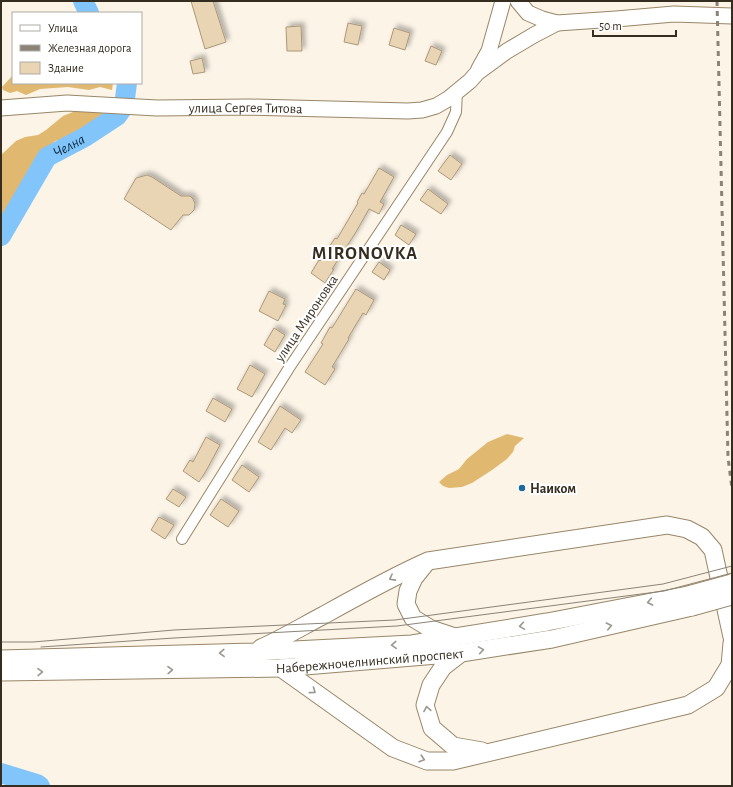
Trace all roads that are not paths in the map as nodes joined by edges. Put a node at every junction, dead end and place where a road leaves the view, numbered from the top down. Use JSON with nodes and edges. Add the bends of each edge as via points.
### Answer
{"nodes":[{"id":1,"x":503,"y":1,"type":"edge"},
{"id":2,"x":518,"y":1,"type":"edge"},
{"id":3,"x":732,"y":16,"type":"edge"},
{"id":4,"x":557,"y":23,"type":"junction"},
{"id":5,"x":477,"y":73,"type":"junction"},
{"id":6,"x":457,"y":91,"type":"junction"},
{"id":7,"x":1,"y":108,"type":"edge"},
{"id":8,"x":182,"y":539,"type":"dead end"},
{"id":9,"x":428,"y":561,"type":"junction"},
{"id":10,"x":732,"y":583,"type":"edge"},
{"id":11,"x":732,"y":596,"type":"edge"},
{"id":12,"x":690,"y":601,"type":"junction"},
{"id":13,"x":732,"y":637,"type":"edge"},
{"id":14,"x":732,"y":643,"type":"edge"},
{"id":15,"x":458,"y":645,"type":"junction"},
{"id":16,"x":253,"y":652,"type":"junction"},
{"id":17,"x":1,"y":659,"type":"edge"},
{"id":18,"x":281,"y":668,"type":"junction"},
{"id":19,"x":1,"y":672,"type":"edge"},
{"id":20,"x":486,"y":752,"type":"junction"}],
"edges":[{"from":1,"to":5,"type":"main road","via":[[489,51]]},
{"from":2,"to":4,"type":"main road","via":[[528,13]]},
{"from":3,"to":4,"type":"main road","via":[[674,14]]},
{"from":4,"to":5,"type":"main road","via":[[507,51]]},
{"from":5,"to":6,"type":"main road","name":"улица Сергея Титова"},
{"from":6,"to":7,"type":"main road","name":"улица Сергея Титова","via":[[436,106],[408,111],[157,108],[67,103]]},
{"from":6,"to":8,"type":"street","name":"улица Мироновка","via":[[456,112],[447,132],[289,368]]},
{"from":9,"to":13,"type":"main road","via":[[667,525],[687,529],[702,537],[714,550]]},
{"from":9,"to":15,"type":"main road","via":[[414,578],[406,604],[413,618]]},
{"from":9,"to":16,"type":"main road","one_way":true},
{"from":10,"to":12,"type":"main road","name":"Набережночелнинский проспект","bridge":true},
{"from":11,"to":12,"type":"main road","name":"Набережночелнинский проспект","bridge":true},
{"from":12,"to":15,"type":"main road","name":"Набережночелнинский проспект","via":[[547,622]]},
{"from":14,"to":20,"type":"main road","via":[[730,665],[716,688],[688,705]]},
{"from":15,"to":16,"type":"main road","name":"Набережночелнинский проспект","one_way":true,"via":[[412,644]]},
{"from":15,"to":18,"type":"main road","name":"Набережночелнинский проспект"},
{"from":20,"to":15,"type":"main road","one_way":true,"via":[[453,746],[432,728],[425,705],[430,685]]},
{"from":16,"to":17,"type":"main road","name":"Набережночелнинский проспект","one_way":true},
{"from":19,"to":18,"type":"main road","name":"Набережночелнинский проспект","one_way":true},
{"from":18,"to":20,"type":"main road","one_way":true,"via":[[393,748],[427,761],[453,761]]}]}
